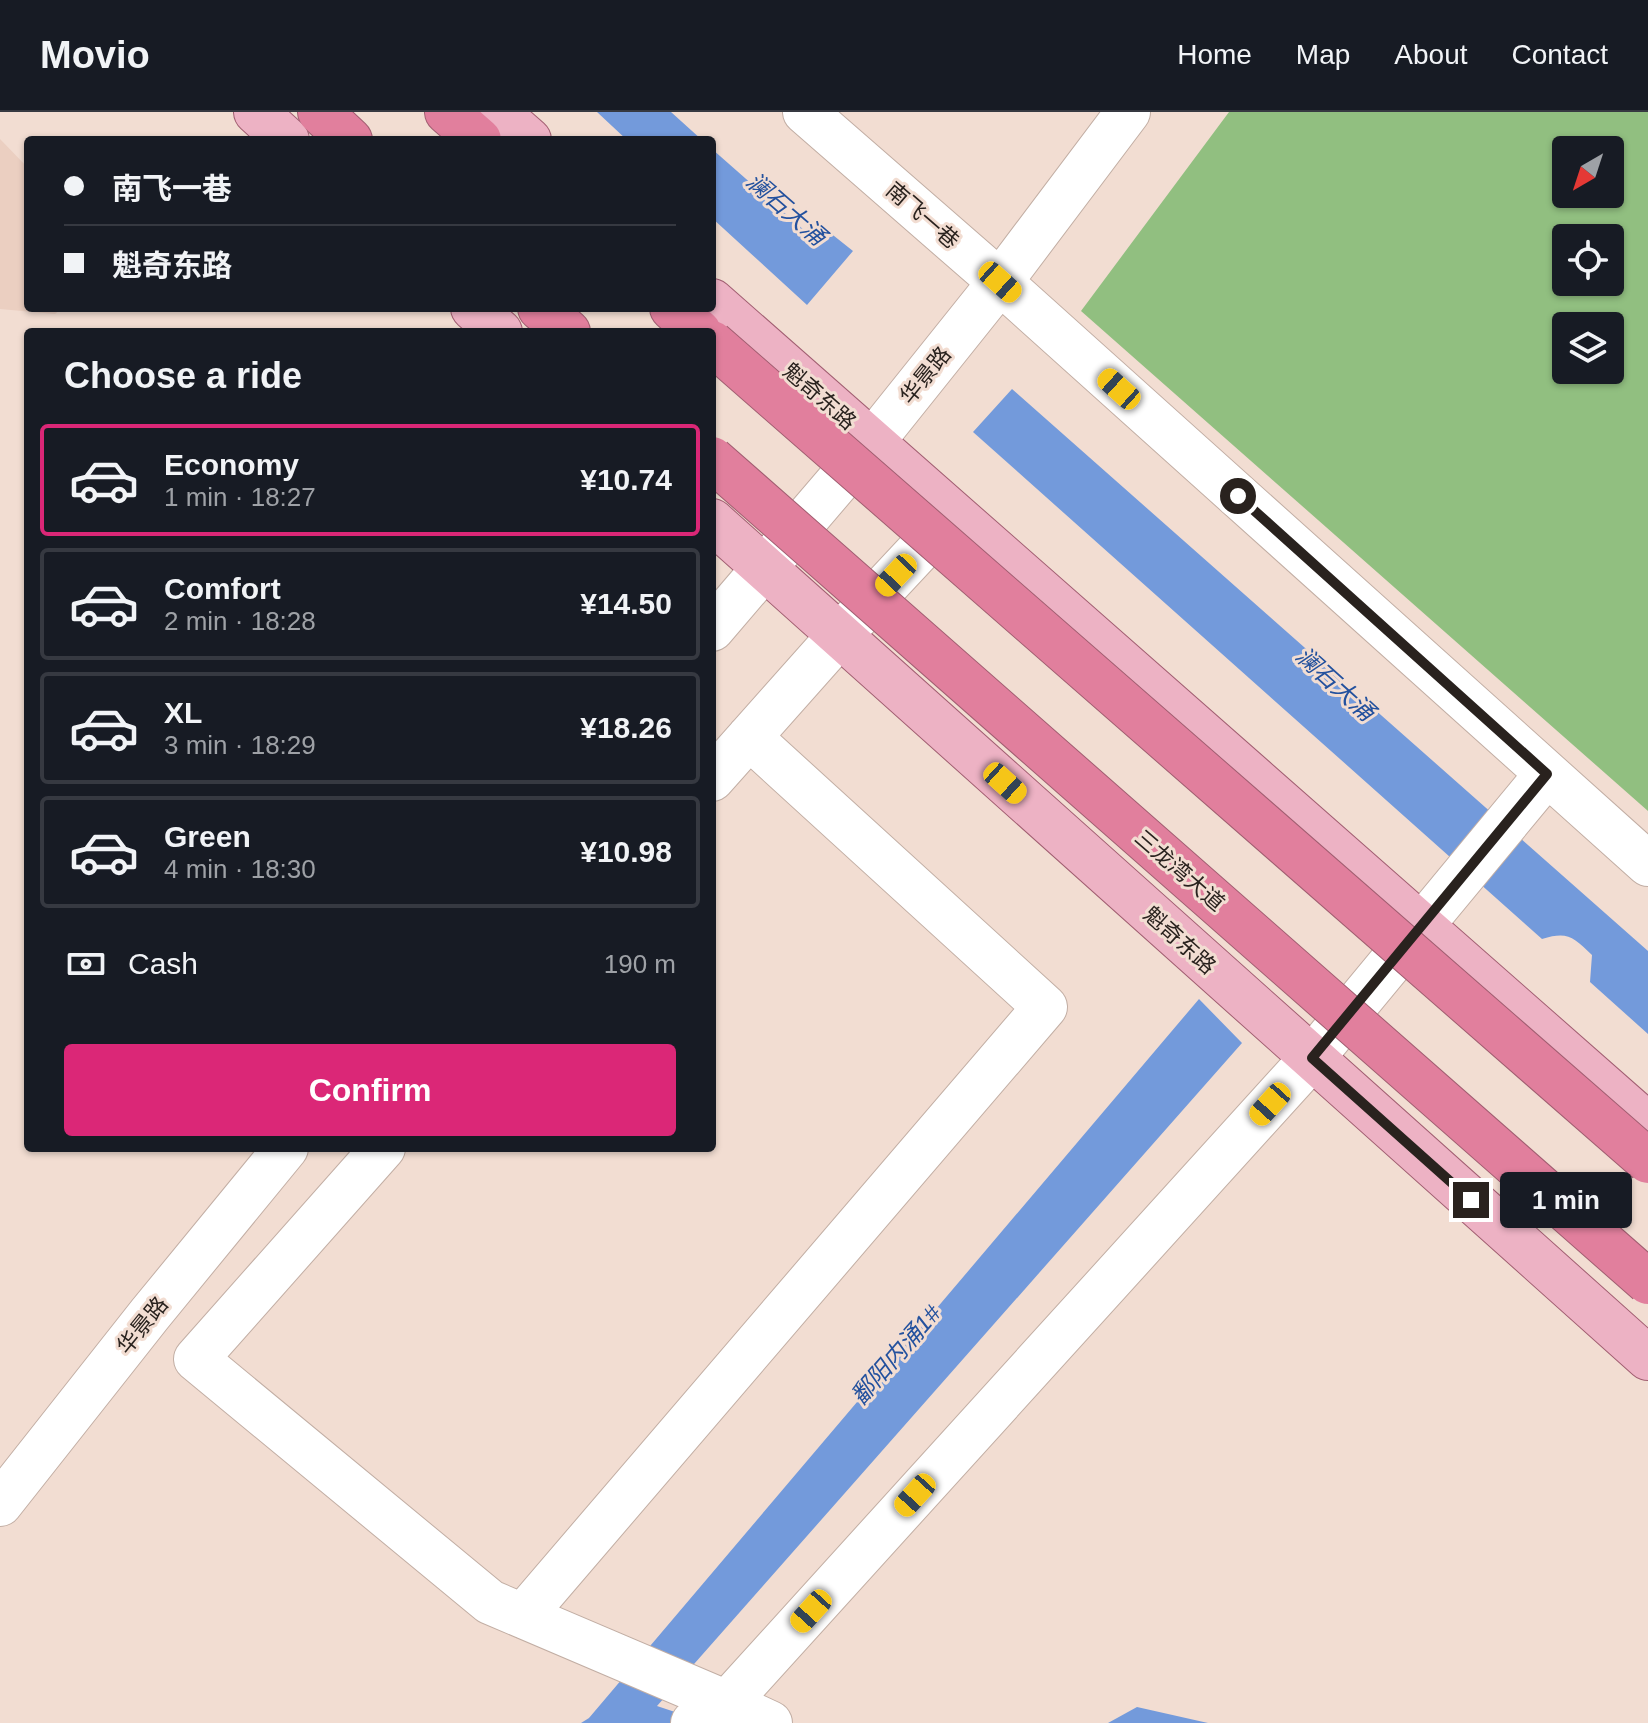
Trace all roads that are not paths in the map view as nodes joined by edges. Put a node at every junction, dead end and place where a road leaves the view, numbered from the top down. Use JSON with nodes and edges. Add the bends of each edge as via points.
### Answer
{"nodes":[{"id":1,"x":256,"y":112,"type":"edge"},
{"id":2,"x":320,"y":112,"type":"edge"},
{"id":3,"x":447,"y":112,"type":"edge"},
{"id":4,"x":497,"y":112,"type":"edge"},
{"id":5,"x":805,"y":112,"type":"edge"},
{"id":6,"x":1128,"y":112,"type":"edge"},
{"id":7,"x":283,"y":136,"type":"edge"},
{"id":8,"x":346,"y":136,"type":"edge"},
{"id":9,"x":474,"y":136,"type":"edge"},
{"id":10,"x":524,"y":136,"type":"edge"},
{"id":11,"x":1000,"y":282,"type":"junction"},
{"id":12,"x":716,"y":305,"type":"edge"},
{"id":13,"x":478,"y":312,"type":"edge"},
{"id":14,"x":545,"y":312,"type":"edge"},
{"id":15,"x":676,"y":312,"type":"edge"},
{"id":16,"x":496,"y":328,"type":"edge"},
{"id":17,"x":563,"y":328,"type":"edge"},
{"id":18,"x":694,"y":328,"type":"edge"},
{"id":19,"x":716,"y":346,"type":"edge"},
{"id":20,"x":872,"y":442,"type":"junction"},
{"id":21,"x":716,"y":463,"type":"edge"},
{"id":22,"x":953,"y":514,"type":"junction"},
{"id":23,"x":716,"y":525,"type":"edge"},
{"id":24,"x":763,"y":567,"type":"junction"},
{"id":25,"x":716,"y":624,"type":"edge"},
{"id":26,"x":839,"y":636,"type":"junction"},
{"id":27,"x":749,"y":737,"type":"junction"},
{"id":28,"x":716,"y":774,"type":"edge"},
{"id":29,"x":1547,"y":774,"type":"junction"},
{"id":30,"x":1648,"y":864,"type":"edge"},
{"id":31,"x":1421,"y":925,"type":"junction"},
{"id":32,"x":1312,"y":1058,"type":"junction"},
{"id":33,"x":1648,"y":1125,"type":"edge"},
{"id":34,"x":283,"y":1152,"type":"edge"},
{"id":35,"x":379,"y":1152,"type":"edge"},
{"id":36,"x":1648,"y":1161,"type":"edge"},
{"id":37,"x":1648,"y":1282,"type":"edge"},
{"id":38,"x":1648,"y":1358,"type":"edge"},
{"id":39,"x":0,"y":1504,"type":"edge"},
{"id":40,"x":523,"y":1616,"type":"junction"},
{"id":41,"x":710,"y":1713,"type":"edge"},
{"id":42,"x":770,"y":1723,"type":"edge"}],
"edges":[{"from":1,"to":7,"type":"main road"},
{"from":2,"to":8,"type":"highway"},
{"from":3,"to":9,"type":"highway"},
{"from":4,"to":10,"type":"main road"},
{"from":5,"to":11,"type":"street","name":"南飞一巷"},
{"from":6,"to":11,"type":"street","name":"华景路"},
{"from":11,"to":20,"type":"street","name":"华景路"},
{"from":11,"to":29,"type":"street","name":"南飞一巷"},
{"from":12,"to":20,"type":"main road","name":"魁奇东路"},
{"from":13,"to":16,"type":"main road"},
{"from":14,"to":17,"type":"highway"},
{"from":15,"to":18,"type":"highway"},
{"from":19,"to":36,"type":"highway","bridge":true},
{"from":20,"to":22,"type":"main road","name":"魁奇东路"},
{"from":20,"to":24,"type":"street","name":"华景路"},
{"from":21,"to":37,"type":"highway","name":"三龙湾大道","bridge":true},
{"from":22,"to":26,"type":"street"},
{"from":22,"to":31,"type":"main road","name":"魁奇东路"},
{"from":23,"to":24,"type":"main road","name":"魁奇东路"},
{"from":24,"to":25,"type":"street","name":"华景路"},
{"from":24,"to":26,"type":"main road","name":"魁奇东路"},
{"from":26,"to":27,"type":"street"},
{"from":26,"to":32,"type":"main road","name":"魁奇东路"},
{"from":27,"to":28,"type":"street"},
{"from":27,"to":40,"type":"street","via":[[1045,1007]]},
{"from":29,"to":30,"type":"street","name":"南飞一巷"},
{"from":29,"to":31,"type":"street"},
{"from":31,"to":32,"type":"street"},
{"from":31,"to":33,"type":"main road","name":"魁奇东路"},
{"from":32,"to":38,"type":"main road","name":"魁奇东路"},
{"from":32,"to":41,"type":"street"},
{"from":34,"to":39,"type":"street","name":"华景路"},
{"from":35,"to":40,"type":"street","via":[[196,1359],[490,1602]]},
{"from":40,"to":41,"type":"street","via":[[653,1671]]},
{"from":41,"to":42,"type":"street"}]}
